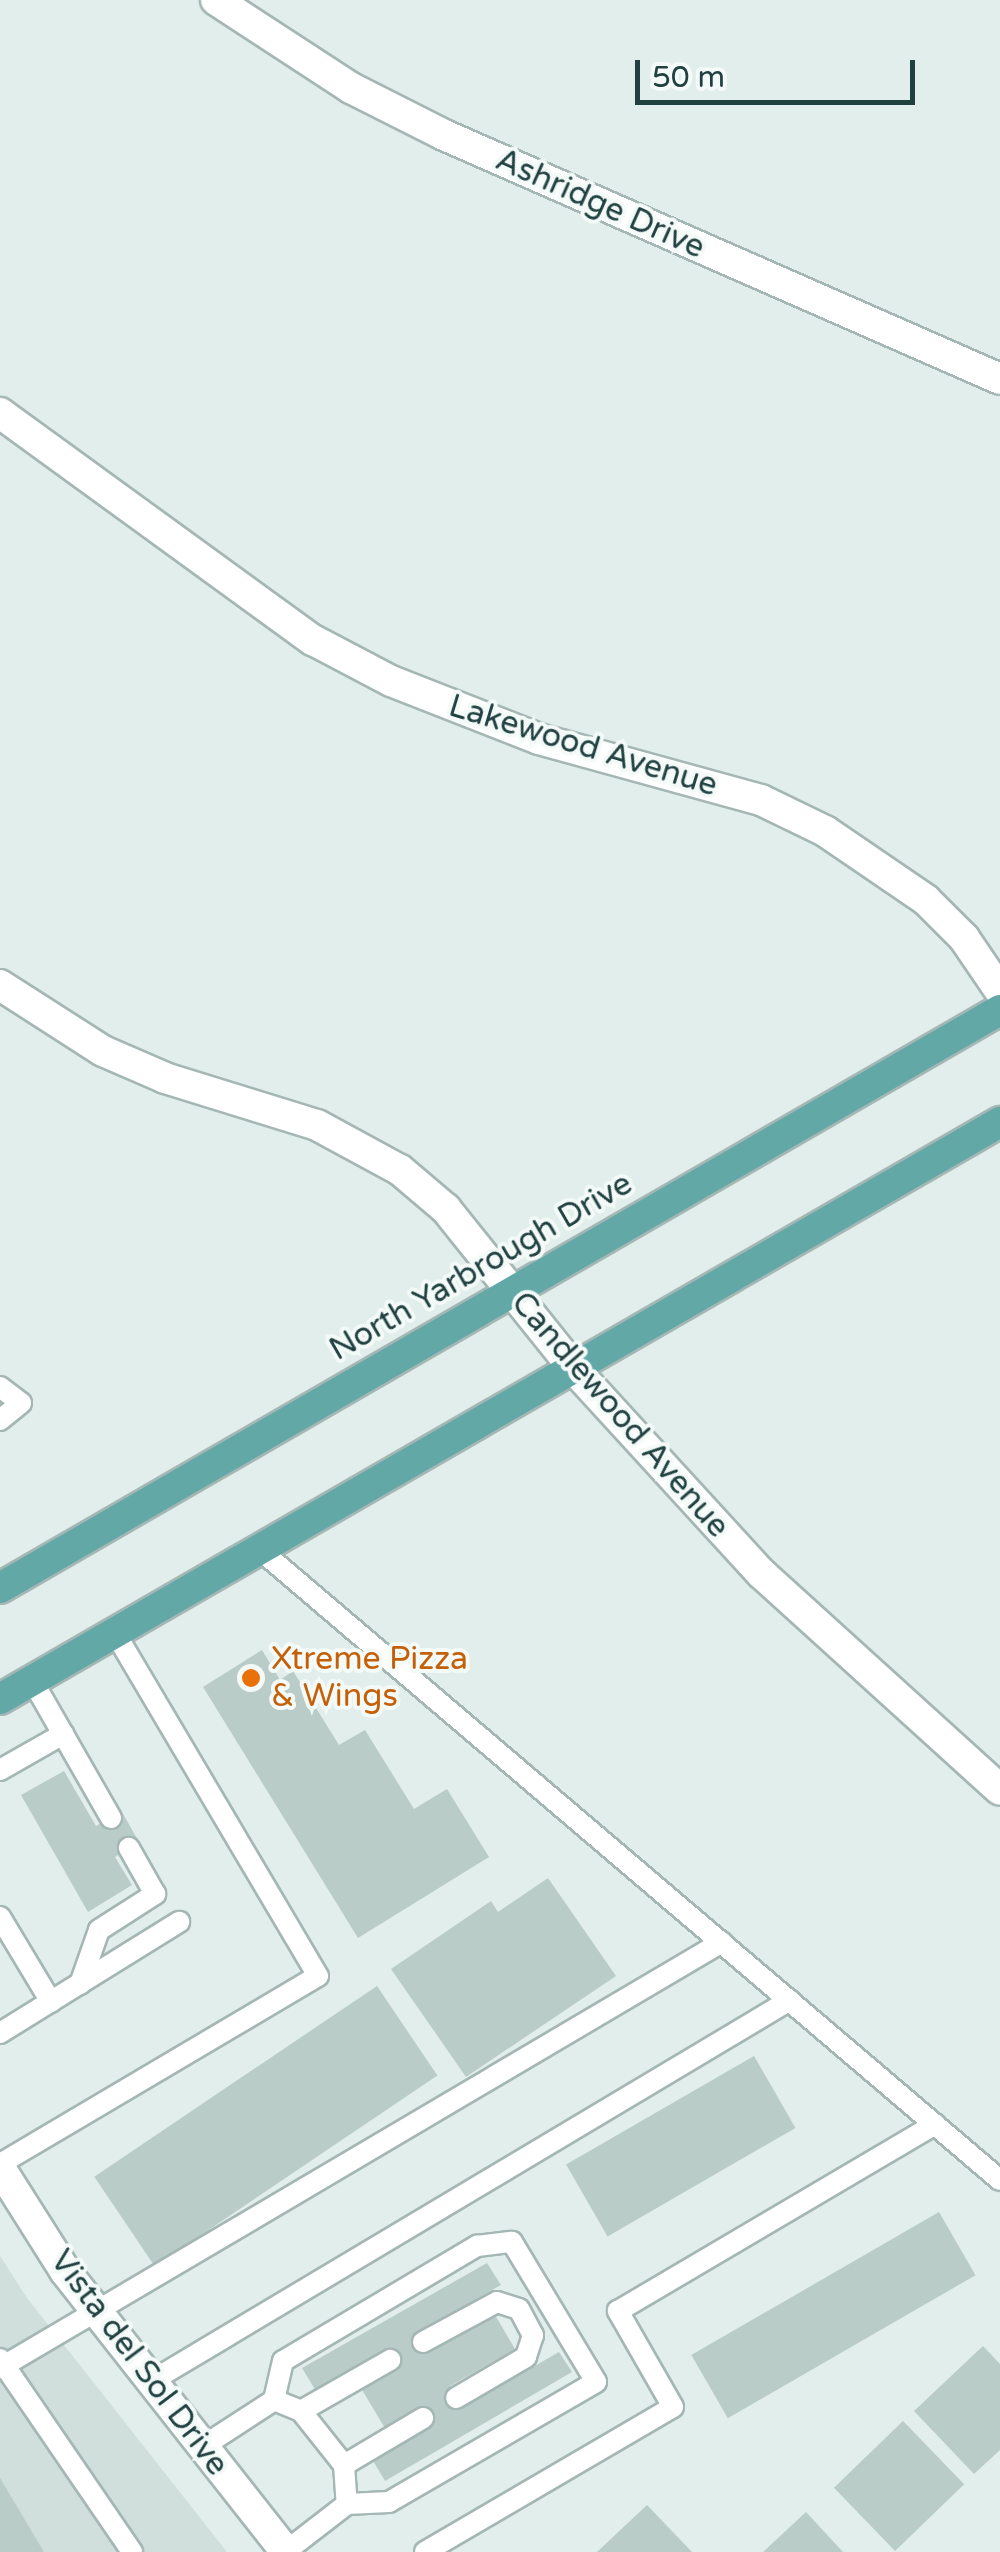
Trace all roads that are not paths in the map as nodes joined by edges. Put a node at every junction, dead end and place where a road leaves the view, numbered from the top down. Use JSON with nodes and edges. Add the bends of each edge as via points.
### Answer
{"nodes":[{"id":1,"x":216,"y":0,"type":"edge"},
{"id":2,"x":1000,"y":379,"type":"edge"},
{"id":3,"x":0,"y":413,"type":"edge"},
{"id":4,"x":0,"y":985,"type":"edge"},
{"id":5,"x":1000,"y":992,"type":"edge"},
{"id":6,"x":1000,"y":1010,"type":"edge"},
{"id":7,"x":1000,"y":1122,"type":"edge"},
{"id":8,"x":509,"y":1290,"type":"junction"},
{"id":9,"x":574,"y":1369,"type":"junction"},
{"id":10,"x":0,"y":1387,"type":"edge"},
{"id":11,"x":0,"y":1420,"type":"edge"},
{"id":12,"x":259,"y":1549,"type":"junction"},
{"id":13,"x":0,"y":1588,"type":"edge"},
{"id":14,"x":114,"y":1632,"type":"junction"},
{"id":15,"x":32,"y":1680,"type":"junction"},
{"id":16,"x":0,"y":1698,"type":"edge"},
{"id":17,"x":63,"y":1734,"type":"junction"},
{"id":18,"x":0,"y":1770,"type":"edge"},
{"id":19,"x":1000,"y":1790,"type":"edge"},
{"id":20,"x":111,"y":1818,"type":"dead end"},
{"id":21,"x":129,"y":1848,"type":"dead end"},
{"id":22,"x":0,"y":1916,"type":"edge"},
{"id":23,"x":180,"y":1922,"type":"dead end"},
{"id":24,"x":722,"y":1942,"type":"junction"},
{"id":25,"x":80,"y":1984,"type":"junction"},
{"id":26,"x":790,"y":2000,"type":"junction"},
{"id":27,"x":50,"y":2002,"type":"junction"},
{"id":28,"x":0,"y":2033,"type":"edge"},
{"id":29,"x":935,"y":2124,"type":"junction"},
{"id":30,"x":1,"y":2172,"type":"edge"},
{"id":31,"x":1000,"y":2180,"type":"edge"},
{"id":32,"x":96,"y":2312,"type":"junction"},
{"id":33,"x":423,"y":2342,"type":"dead end"},
{"id":34,"x":390,"y":2360,"type":"dead end"},
{"id":35,"x":2,"y":2364,"type":"edge"},
{"id":36,"x":150,"y":2382,"type":"junction"},
{"id":37,"x":456,"y":2398,"type":"dead end"},
{"id":38,"x":274,"y":2400,"type":"junction"},
{"id":39,"x":301,"y":2411,"type":"junction"},
{"id":40,"x":424,"y":2418,"type":"dead end"},
{"id":41,"x":202,"y":2448,"type":"junction"},
{"id":42,"x":344,"y":2465,"type":"junction"},
{"id":43,"x":347,"y":2504,"type":"junction"},
{"id":44,"x":132,"y":2552,"type":"edge"},
{"id":45,"x":286,"y":2552,"type":"edge"},
{"id":46,"x":425,"y":2552,"type":"edge"}],
"edges":[{"from":1,"to":2,"type":"street","name":"Ashridge Drive","via":[[350,88],[444,136]]},
{"from":3,"to":5,"type":"street","name":"Lakewood Avenue","via":[[314,640],[391,681],[538,739],[761,800],[826,831],[926,900],[964,938]]},
{"from":4,"to":8,"type":"street","name":"Candlewood Avenue","via":[[103,1051],[165,1078],[317,1125],[400,1170],[446,1209]]},
{"from":6,"to":8,"type":"main road","name":"North Yarbrough Drive"},
{"from":7,"to":9,"type":"main road"},
{"from":8,"to":9,"type":"street","name":"Candlewood Avenue"},
{"from":8,"to":13,"type":"main road","name":"North Yarbrough Drive"},
{"from":9,"to":12,"type":"main road"},
{"from":9,"to":19,"type":"street","name":"Candlewood Avenue","via":[[762,1574]]},
{"from":10,"to":11,"type":"lane","via":[[21,1403]]},
{"from":12,"to":14,"type":"main road"},
{"from":12,"to":24,"type":"lane"},
{"from":14,"to":15,"type":"main road"},
{"from":14,"to":30,"type":"lane","via":[[318,1976]]},
{"from":15,"to":16,"type":"main road"},
{"from":15,"to":17,"type":"lane"},
{"from":17,"to":18,"type":"lane"},
{"from":17,"to":20,"type":"lane"},
{"from":21,"to":25,"type":"lane","via":[[155,1894],[99,1930]]},
{"from":22,"to":27,"type":"lane"},
{"from":23,"to":25,"type":"lane"},
{"from":24,"to":26,"type":"lane"},
{"from":24,"to":32,"type":"lane"},
{"from":25,"to":27,"type":"lane"},
{"from":26,"to":29,"type":"lane"},
{"from":26,"to":36,"type":"lane"},
{"from":27,"to":28,"type":"lane"},
{"from":29,"to":31,"type":"lane"},
{"from":29,"to":46,"type":"lane","via":[[618,2311],[673,2407]]},
{"from":30,"to":32,"type":"street","name":"Vista del Sol Drive"},
{"from":32,"to":35,"type":"lane"},
{"from":32,"to":36,"type":"street","name":"Vista del Sol Drive"},
{"from":33,"to":37,"type":"lane","via":[[496,2302],[519,2309],[533,2335],[526,2357]]},
{"from":34,"to":39,"type":"lane"},
{"from":35,"to":44,"type":"lane"},
{"from":36,"to":41,"type":"street","name":"Vista del Sol Drive"},
{"from":38,"to":39,"type":"lane"},
{"from":38,"to":41,"type":"lane"},
{"from":38,"to":43,"type":"lane","via":[[283,2361],[477,2246],[512,2242],[596,2382],[389,2502]]},
{"from":39,"to":42,"type":"lane"},
{"from":40,"to":42,"type":"lane"},
{"from":41,"to":45,"type":"street","name":"Vista del Sol Drive"},
{"from":42,"to":43,"type":"lane"},
{"from":43,"to":45,"type":"lane"}]}
